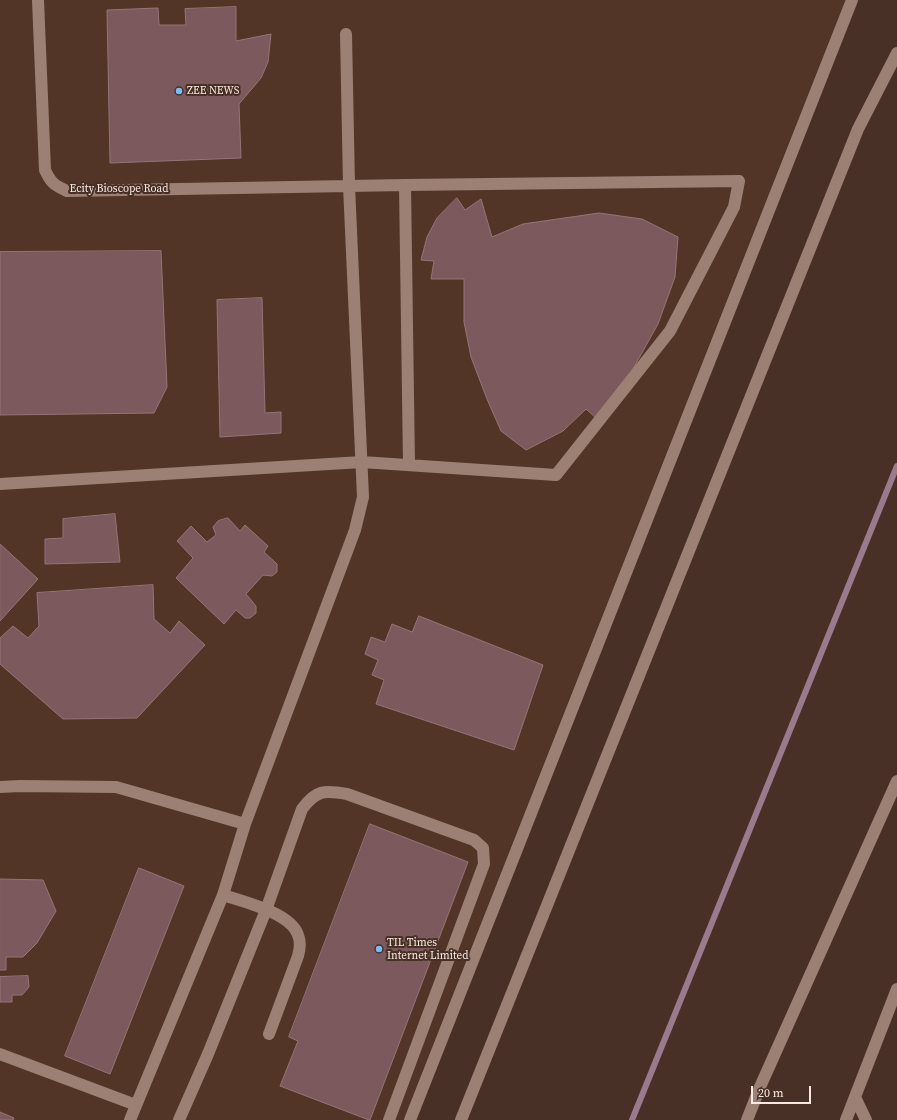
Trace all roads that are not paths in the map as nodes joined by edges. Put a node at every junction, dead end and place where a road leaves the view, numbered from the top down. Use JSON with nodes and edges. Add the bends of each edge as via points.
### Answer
{"nodes":[{"id":1,"x":38,"y":0,"type":"edge"},
{"id":2,"x":852,"y":0,"type":"edge"},
{"id":3,"x":346,"y":34,"type":"dead end"},
{"id":4,"x":897,"y":53,"type":"edge"},
{"id":5,"x":404,"y":185,"type":"junction"},
{"id":6,"x":349,"y":186,"type":"junction"},
{"id":7,"x":362,"y":462,"type":"junction"},
{"id":8,"x":410,"y":465,"type":"junction"},
{"id":9,"x":0,"y":484,"type":"edge"},
{"id":10,"x":897,"y":780,"type":"edge"},
{"id":11,"x":0,"y":787,"type":"edge"},
{"id":12,"x":245,"y":824,"type":"junction"},
{"id":13,"x":223,"y":895,"type":"junction"},
{"id":14,"x":266,"y":910,"type":"junction"},
{"id":15,"x":897,"y":989,"type":"edge"},
{"id":16,"x":269,"y":1034,"type":"dead end"},
{"id":17,"x":0,"y":1054,"type":"edge"},
{"id":18,"x":855,"y":1098,"type":"junction"},
{"id":19,"x":136,"y":1105,"type":"junction"},
{"id":20,"x":130,"y":1120,"type":"edge"},
{"id":21,"x":180,"y":1120,"type":"edge"},
{"id":22,"x":389,"y":1120,"type":"edge"},
{"id":23,"x":410,"y":1120,"type":"edge"},
{"id":24,"x":461,"y":1120,"type":"edge"},
{"id":25,"x":747,"y":1120,"type":"edge"},
{"id":26,"x":846,"y":1120,"type":"edge"},
{"id":27,"x":866,"y":1120,"type":"edge"}],
"edges":[{"from":1,"to":6,"type":"street","name":"Ecity Bioscope Road","via":[[45,170],[50,180],[58,187],[67,191]]},
{"from":2,"to":23,"type":"street"},
{"from":3,"to":6,"type":"street"},
{"from":4,"to":24,"type":"street","via":[[858,129]]},
{"from":5,"to":6,"type":"street","name":"Ecity Bioscope Road"},
{"from":5,"to":8,"type":"street"},
{"from":5,"to":8,"type":"street","name":"Ecity Bioscope Road","via":[[739,181],[734,207],[670,331],[556,475]]},
{"from":6,"to":7,"type":"street"},
{"from":7,"to":8,"type":"street"},
{"from":7,"to":9,"type":"street"},
{"from":7,"to":12,"type":"street","via":[[363,497],[356,530]]},
{"from":10,"to":25,"type":"street"},
{"from":11,"to":12,"type":"street","via":[[116,787]]},
{"from":12,"to":13,"type":"street"},
{"from":13,"to":14,"type":"street"},
{"from":13,"to":19,"type":"street"},
{"from":14,"to":16,"type":"street","via":[[281,916],[292,925],[298,934],[300,945]]},
{"from":14,"to":21,"type":"street"},
{"from":14,"to":22,"type":"street","via":[[302,809],[313,796],[321,793],[347,794],[474,840],[483,848],[484,864]]},
{"from":15,"to":18,"type":"street"},
{"from":17,"to":19,"type":"street"},
{"from":18,"to":26,"type":"street"},
{"from":18,"to":27,"type":"street"},
{"from":19,"to":20,"type":"street"}]}
